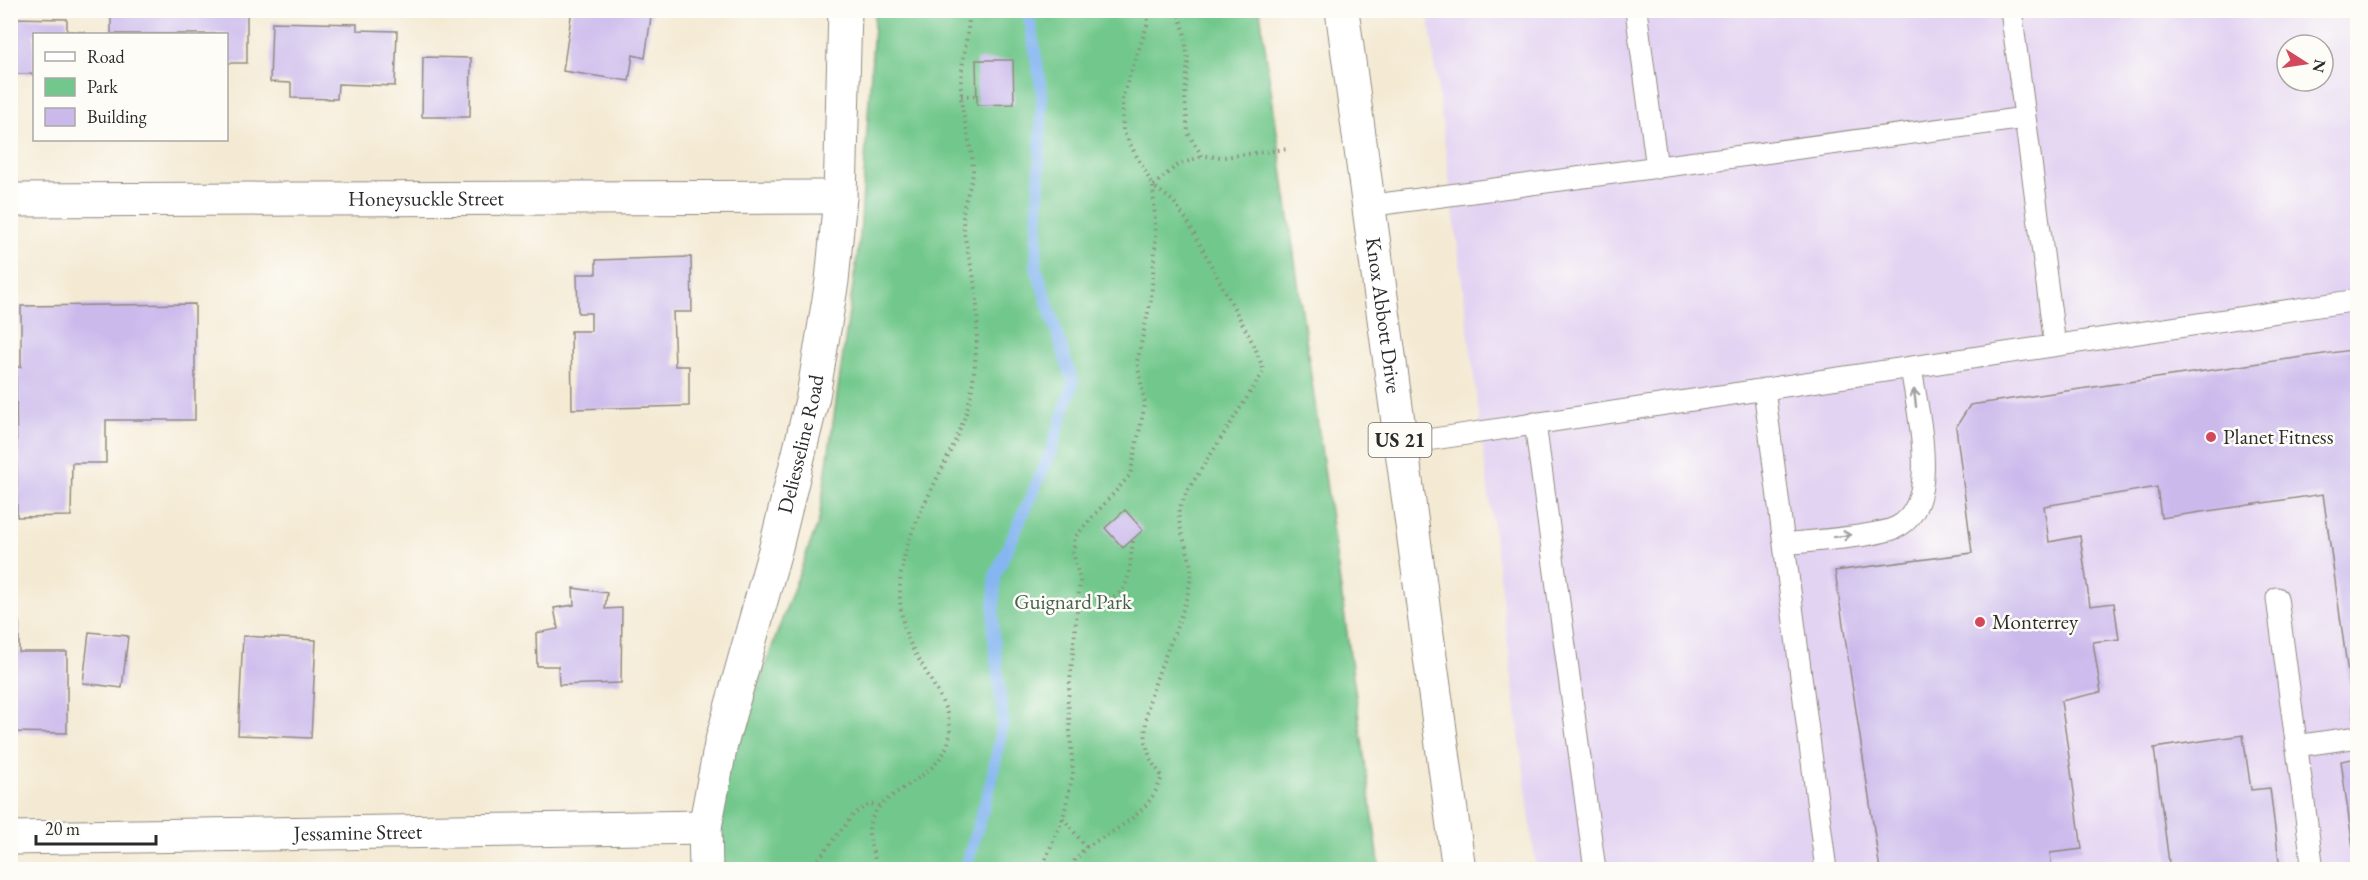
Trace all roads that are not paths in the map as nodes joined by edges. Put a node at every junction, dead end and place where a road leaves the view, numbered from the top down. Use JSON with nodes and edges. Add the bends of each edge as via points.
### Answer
{"nodes":[{"id":1,"x":845,"y":10,"type":"edge"},
{"id":2,"x":1342,"y":10,"type":"edge"},
{"id":3,"x":1636,"y":10,"type":"edge"},
{"id":4,"x":2011,"y":10,"type":"edge"},
{"id":5,"x":2025,"y":118,"type":"junction"},
{"id":6,"x":1657,"y":168,"type":"junction"},
{"id":7,"x":840,"y":197,"type":"junction"},
{"id":8,"x":10,"y":200,"type":"edge"},
{"id":9,"x":1367,"y":207,"type":"junction"},
{"id":10,"x":2358,"y":300,"type":"edge"},
{"id":11,"x":2055,"y":345,"type":"junction"},
{"id":12,"x":1911,"y":367,"type":"junction"},
{"id":13,"x":1764,"y":389,"type":"junction"},
{"id":14,"x":1535,"y":423,"type":"junction"},
{"id":15,"x":1400,"y":444,"type":"junction"},
{"id":16,"x":1784,"y":544,"type":"junction"},
{"id":17,"x":2277,"y":598,"type":"dead end"},
{"id":18,"x":2358,"y":737,"type":"edge"},
{"id":19,"x":2296,"y":746,"type":"junction"},
{"id":20,"x":705,"y":828,"type":"junction"},
{"id":21,"x":10,"y":838,"type":"edge"},
{"id":22,"x":706,"y":870,"type":"edge"},
{"id":23,"x":1459,"y":870,"type":"edge"},
{"id":24,"x":1595,"y":870,"type":"edge"},
{"id":25,"x":1826,"y":870,"type":"edge"},
{"id":26,"x":2313,"y":870,"type":"edge"}],
"edges":[{"from":1,"to":7,"type":"street","name":"Deliesseline Road"},
{"from":2,"to":9,"type":"street","name":"Knox Abbott Drive","number":"US 21"},
{"from":3,"to":6,"type":"lane"},
{"from":4,"to":5,"type":"lane"},
{"from":5,"to":6,"type":"lane"},
{"from":5,"to":11,"type":"lane"},
{"from":6,"to":9,"type":"lane"},
{"from":7,"to":8,"type":"street","name":"Honeysuckle Street"},
{"from":7,"to":20,"type":"street","name":"Deliesseline Road","via":[[832,281],[813,396],[776,548],[721,744]]},
{"from":9,"to":15,"type":"street","name":"Knox Abbott Drive","number":"US 21"},
{"from":10,"to":11,"type":"lane"},
{"from":11,"to":12,"type":"lane"},
{"from":12,"to":13,"type":"lane"},
{"from":16,"to":12,"type":"lane","one_way":true,"via":[[1889,530],[1906,522],[1912,514],[1919,501],[1924,472]]},
{"from":13,"to":14,"type":"lane"},
{"from":13,"to":16,"type":"lane"},
{"from":14,"to":15,"type":"lane"},
{"from":14,"to":24,"type":"lane"},
{"from":15,"to":23,"type":"street","name":"Knox Abbott Drive","number":"US 21"},
{"from":16,"to":25,"type":"lane"},
{"from":17,"to":19,"type":"lane"},
{"from":18,"to":19,"type":"lane"},
{"from":19,"to":26,"type":"lane"},
{"from":20,"to":21,"type":"street","name":"Jessamine Street"},
{"from":20,"to":22,"type":"street","name":"Deliesseline Road"}]}
